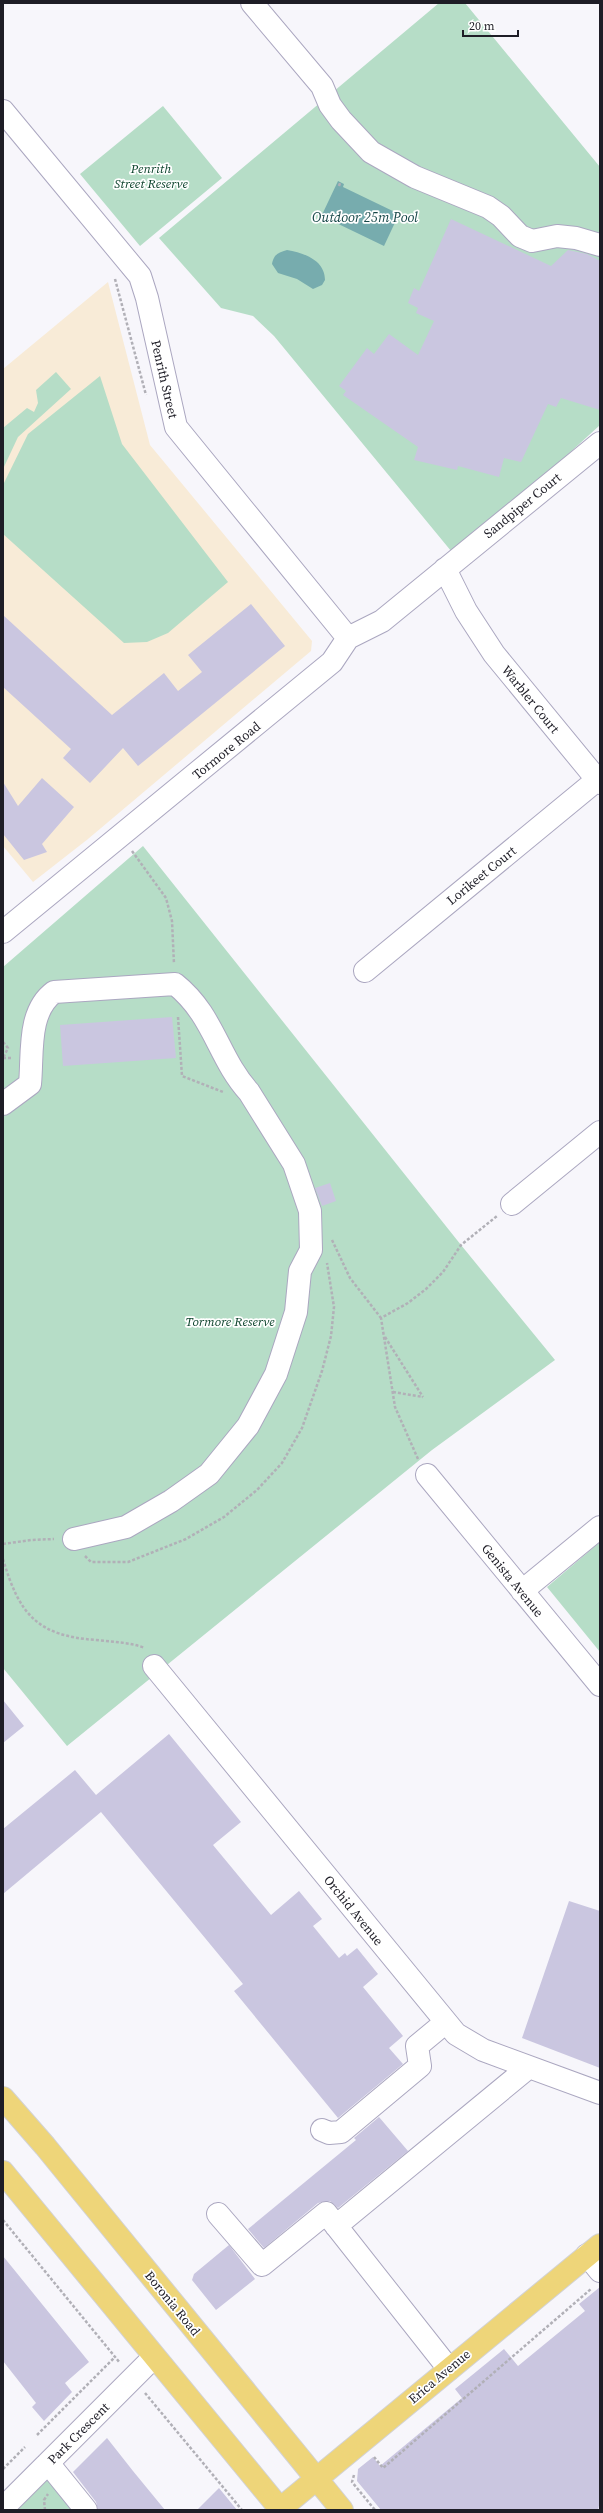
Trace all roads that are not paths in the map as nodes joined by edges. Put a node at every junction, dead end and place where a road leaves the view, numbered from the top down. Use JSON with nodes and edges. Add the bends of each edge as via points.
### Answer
{"nodes":[{"id":1,"x":252,"y":3,"type":"edge"},
{"id":2,"x":3,"y":112,"type":"edge"},
{"id":3,"x":600,"y":245,"type":"edge"},
{"id":4,"x":600,"y":442,"type":"edge"},
{"id":5,"x":437,"y":575,"type":"junction"},
{"id":6,"x":348,"y":638,"type":"junction"},
{"id":7,"x":599,"y":781,"type":"edge"},
{"id":8,"x":3,"y":932,"type":"edge"},
{"id":9,"x":365,"y":971,"type":"dead end"},
{"id":10,"x":3,"y":1104,"type":"edge"},
{"id":11,"x":600,"y":1132,"type":"edge"},
{"id":12,"x":512,"y":1204,"type":"road end"},
{"id":13,"x":427,"y":1475,"type":"road end"},
{"id":14,"x":600,"y":1527,"type":"edge"},
{"id":15,"x":74,"y":1539,"type":"road end"},
{"id":16,"x":522,"y":1591,"type":"junction"},
{"id":17,"x":151,"y":1658,"type":"road end"},
{"id":18,"x":600,"y":1685,"type":"edge"},
{"id":19,"x":446,"y":2022,"type":"junction"},
{"id":20,"x":529,"y":2067,"type":"junction"},
{"id":21,"x":600,"y":2093,"type":"edge"},
{"id":22,"x":3,"y":2100,"type":"edge"},
{"id":23,"x":322,"y":2130,"type":"dead end"},
{"id":24,"x":3,"y":2172,"type":"edge"},
{"id":25,"x":218,"y":2214,"type":"dead end"},
{"id":26,"x":336,"y":2226,"type":"junction"},
{"id":27,"x":595,"y":2264,"type":"edge"},
{"id":28,"x":154,"y":2357,"type":"junction"},
{"id":29,"x":448,"y":2368,"type":"junction"},
{"id":30,"x":48,"y":2463,"type":"junction"},
{"id":31,"x":316,"y":2479,"type":"junction"},
{"id":32,"x":3,"y":2508,"type":"edge"},
{"id":33,"x":280,"y":2509,"type":"edge"},
{"id":34,"x":86,"y":2510,"type":"edge"},
{"id":35,"x":342,"y":2510,"type":"edge"}],
"edges":[{"from":1,"to":3,"type":"street","via":[[322,86],[330,105],[371,152],[414,177],[488,207],[520,236],[532,241],[557,236]]},
{"from":2,"to":6,"type":"street","name":"Penrith Street","via":[[140,276],[148,298],[162,372],[176,427]]},
{"from":4,"to":5,"type":"street","name":"Sandpiper Court"},
{"from":5,"to":6,"type":"street","name":"Tormore Road","via":[[382,621]]},
{"from":5,"to":7,"type":"street","name":"Warbler Court","via":[[466,611],[494,654]]},
{"from":6,"to":8,"type":"street","name":"Tormore Road","via":[[332,662]]},
{"from":7,"to":9,"type":"street","name":"Lorikeet Court"},
{"from":10,"to":15,"type":"street","via":[[30,1084],[35,1024],[40,1007],[54,992],[175,984],[192,997],[240,1082],[249,1092],[294,1164],[310,1211],[311,1250],[300,1271],[296,1312],[276,1374],[248,1426],[209,1474],[171,1501],[126,1527]]},
{"from":11,"to":12,"type":"street"},
{"from":13,"to":16,"type":"street","name":"Genista Avenue"},
{"from":14,"to":16,"type":"street"},
{"from":16,"to":18,"type":"street","name":"Genista Avenue"},
{"from":17,"to":19,"type":"street","name":"Orchid Avenue"},
{"from":19,"to":20,"type":"street","name":"Orchid Avenue","via":[[456,2034],[470,2043]]},
{"from":19,"to":23,"type":"street","via":[[418,2046],[420,2066],[341,2132],[329,2133]]},
{"from":20,"to":21,"type":"street","name":"Orchid Avenue"},
{"from":20,"to":26,"type":"street"},
{"from":22,"to":31,"type":"main road","name":"Boronia Road","via":[[50,2151]]},
{"from":24,"to":28,"type":"main road"},
{"from":25,"to":26,"type":"street","via":[[262,2265],[326,2213]]},
{"from":26,"to":29,"type":"street"},
{"from":27,"to":29,"type":"main road","name":"Erica Avenue"},
{"from":28,"to":30,"type":"street","name":"Park Crescent"},
{"from":28,"to":33,"type":"main road"},
{"from":29,"to":31,"type":"main road","name":"Erica Avenue"},
{"from":30,"to":32,"type":"street","name":"Park Crescent"},
{"from":30,"to":34,"type":"street"},
{"from":31,"to":33,"type":"main road","name":"Erica Avenue"},
{"from":31,"to":35,"type":"main road","name":"Boronia Road"}]}
